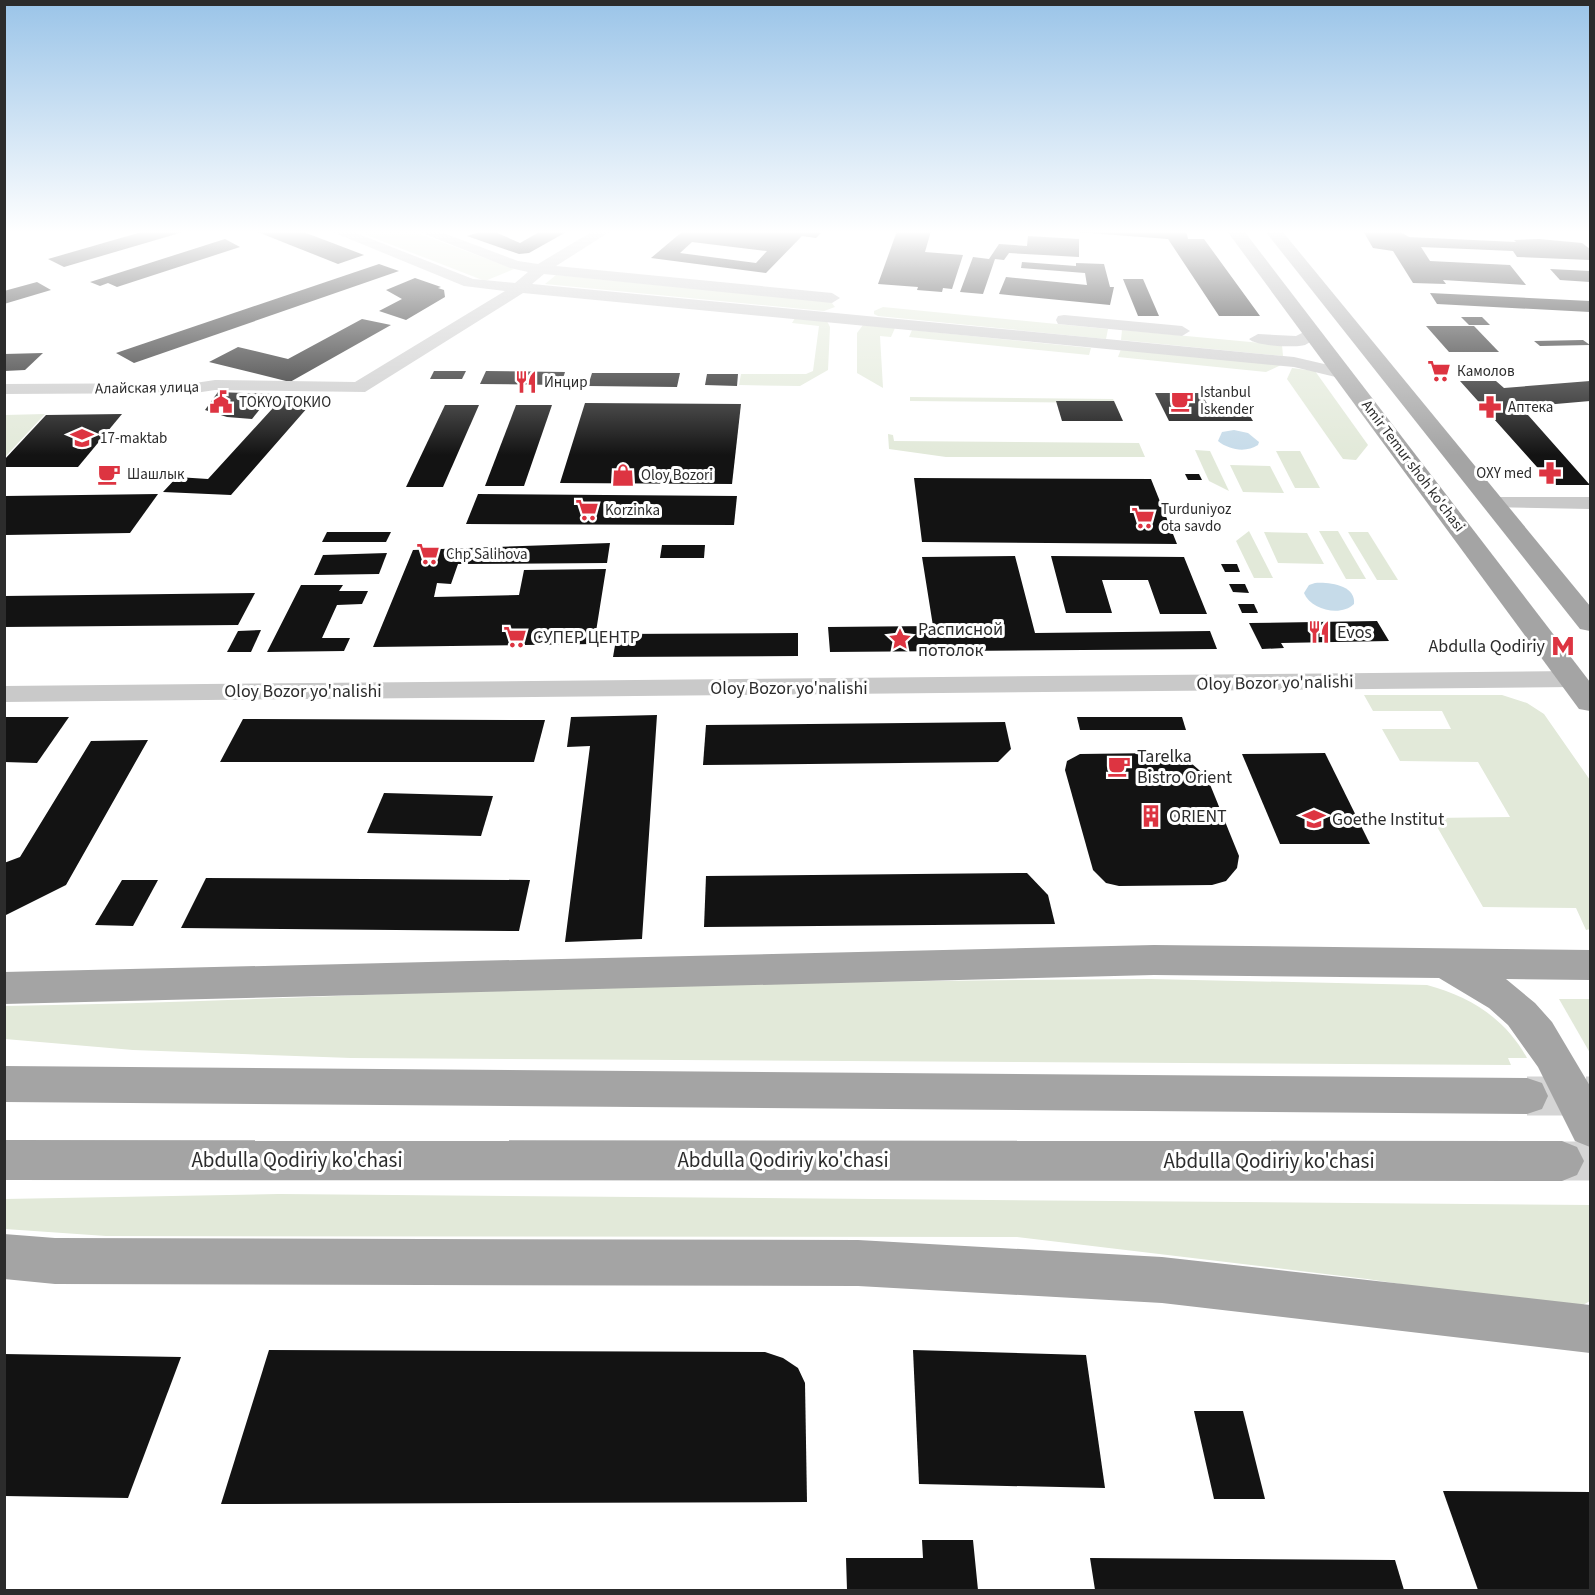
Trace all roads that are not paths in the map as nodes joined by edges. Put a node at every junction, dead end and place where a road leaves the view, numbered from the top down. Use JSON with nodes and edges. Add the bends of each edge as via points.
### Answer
{"nodes":[{"id":1,"x":491,"y":305,"type":"edge"},
{"id":2,"x":711,"y":305,"type":"edge"},
{"id":3,"x":853,"y":305,"type":"edge"},
{"id":4,"x":1291,"y":305,"type":"edge"},
{"id":5,"x":1333,"y":305,"type":"edge"},
{"id":6,"x":1046,"y":318,"type":"dead end"},
{"id":7,"x":850,"y":319,"type":"junction"},
{"id":8,"x":1196,"y":333,"type":"dead end"},
{"id":9,"x":1312,"y":333,"type":"junction"},
{"id":10,"x":1242,"y":337,"type":"dead end"},
{"id":11,"x":1344,"y":374,"type":"junction"},
{"id":12,"x":4,"y":389,"type":"edge"},
{"id":13,"x":1494,"y":503,"type":"junction"},
{"id":14,"x":1590,"y":503,"type":"edge"},
{"id":15,"x":1590,"y":623,"type":"edge"},
{"id":16,"x":1573,"y":679,"type":"junction"},
{"id":17,"x":4,"y":694,"type":"edge"},
{"id":18,"x":1590,"y":702,"type":"edge"},
{"id":19,"x":1441,"y":965,"type":"junction"},
{"id":20,"x":1590,"y":965,"type":"edge"},
{"id":21,"x":4,"y":988,"type":"edge"},
{"id":22,"x":4,"y":1084,"type":"edge"},
{"id":23,"x":1527,"y":1096,"type":"tunnel mouth"},
{"id":24,"x":1590,"y":1128,"type":"edge"},
{"id":25,"x":4,"y":1160,"type":"edge"},
{"id":26,"x":1562,"y":1161,"type":"tunnel mouth"},
{"id":27,"x":4,"y":1256,"type":"edge"},
{"id":28,"x":1590,"y":1329,"type":"edge"}],
"edges":[{"from":1,"to":12,"type":"street","name":"Алайская улица","via":[[359,388],[215,385]]},
{"from":2,"to":7,"type":"street"},
{"from":3,"to":7,"type":"street"},
{"from":4,"to":9,"type":"main road","name":"Amir Temur shoh ko'chasi"},
{"from":5,"to":13,"type":"main road"},
{"from":6,"to":8,"type":"street"},
{"from":7,"to":11,"type":"street","via":[[1305,363]]},
{"from":9,"to":10,"type":"street","via":[[1305,340],[1294,342]]},
{"from":9,"to":11,"type":"main road","name":"Amir Temur shoh ko'chasi"},
{"from":11,"to":16,"type":"main road","name":"Amir Temur shoh ko'chasi"},
{"from":13,"to":14,"type":"street"},
{"from":13,"to":15,"type":"main road"},
{"from":16,"to":17,"type":"street","name":"Oloy Bozor yo'nalishi"},
{"from":16,"to":18,"type":"main road","name":"Amir Temur shoh ko'chasi"},
{"from":19,"to":20,"type":"main road"},
{"from":19,"to":21,"type":"main road","via":[[1154,960]]},
{"from":19,"to":24,"type":"main road","via":[[1495,990],[1524,1016],[1548,1046]]},
{"from":22,"to":23,"type":"main road"},
{"from":25,"to":26,"type":"main road","name":"Abdulla Qodiriy ko'chasi"},
{"from":27,"to":28,"type":"main road","via":[[55,1262],[858,1263],[1162,1280]]}]}
